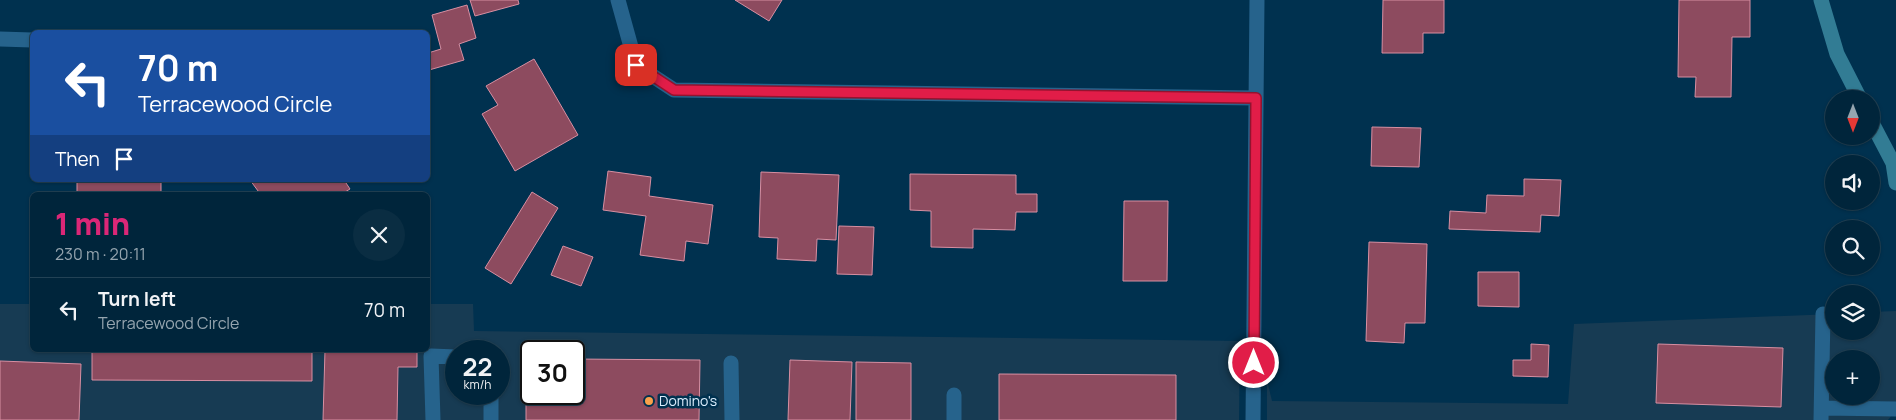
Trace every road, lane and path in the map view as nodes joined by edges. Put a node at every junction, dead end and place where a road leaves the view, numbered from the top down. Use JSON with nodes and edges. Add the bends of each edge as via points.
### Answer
{"nodes":[{"id":1,"x":618,"y":0,"type":"edge"},
{"id":2,"x":1257,"y":0,"type":"edge"},
{"id":3,"x":1821,"y":0,"type":"edge"},
{"id":4,"x":0,"y":39,"type":"edge"},
{"id":5,"x":30,"y":40,"type":"edge"},
{"id":6,"x":1855,"y":90,"type":"edge"},
{"id":7,"x":1256,"y":98,"type":"junction"},
{"id":8,"x":1880,"y":137,"type":"edge"},
{"id":9,"x":1894,"y":162,"type":"edge"},
{"id":10,"x":1896,"y":183,"type":"edge"},
{"id":11,"x":1823,"y":314,"type":"dead end"},
{"id":12,"x":445,"y":357,"type":"edge"},
{"id":13,"x":731,"y":363,"type":"dead end"},
{"id":14,"x":954,"y":395,"type":"dead end"},
{"id":15,"x":491,"y":405,"type":"edge"},
{"id":16,"x":1896,"y":409,"type":"edge"},
{"id":17,"x":1821,"y":414,"type":"edge"},
{"id":18,"x":433,"y":420,"type":"edge"},
{"id":19,"x":492,"y":420,"type":"edge"},
{"id":20,"x":732,"y":420,"type":"edge"},
{"id":21,"x":954,"y":420,"type":"edge"},
{"id":22,"x":1253,"y":420,"type":"edge"}],
"edges":[{"from":1,"to":7,"type":"street","via":[[636,65],[674,90]]},
{"from":2,"to":7,"type":"street"},
{"from":3,"to":6,"type":"street","via":[[1837,54]]},
{"from":4,"to":5,"type":"street"},
{"from":7,"to":22,"type":"street"},
{"from":8,"to":9,"type":"street"},
{"from":9,"to":10,"type":"street"},
{"from":11,"to":17,"type":"street"},
{"from":12,"to":18,"type":"street","via":[[431,356]]},
{"from":13,"to":20,"type":"street"},
{"from":14,"to":21,"type":"street"},
{"from":15,"to":19,"type":"street"},
{"from":16,"to":17,"type":"street"}]}
